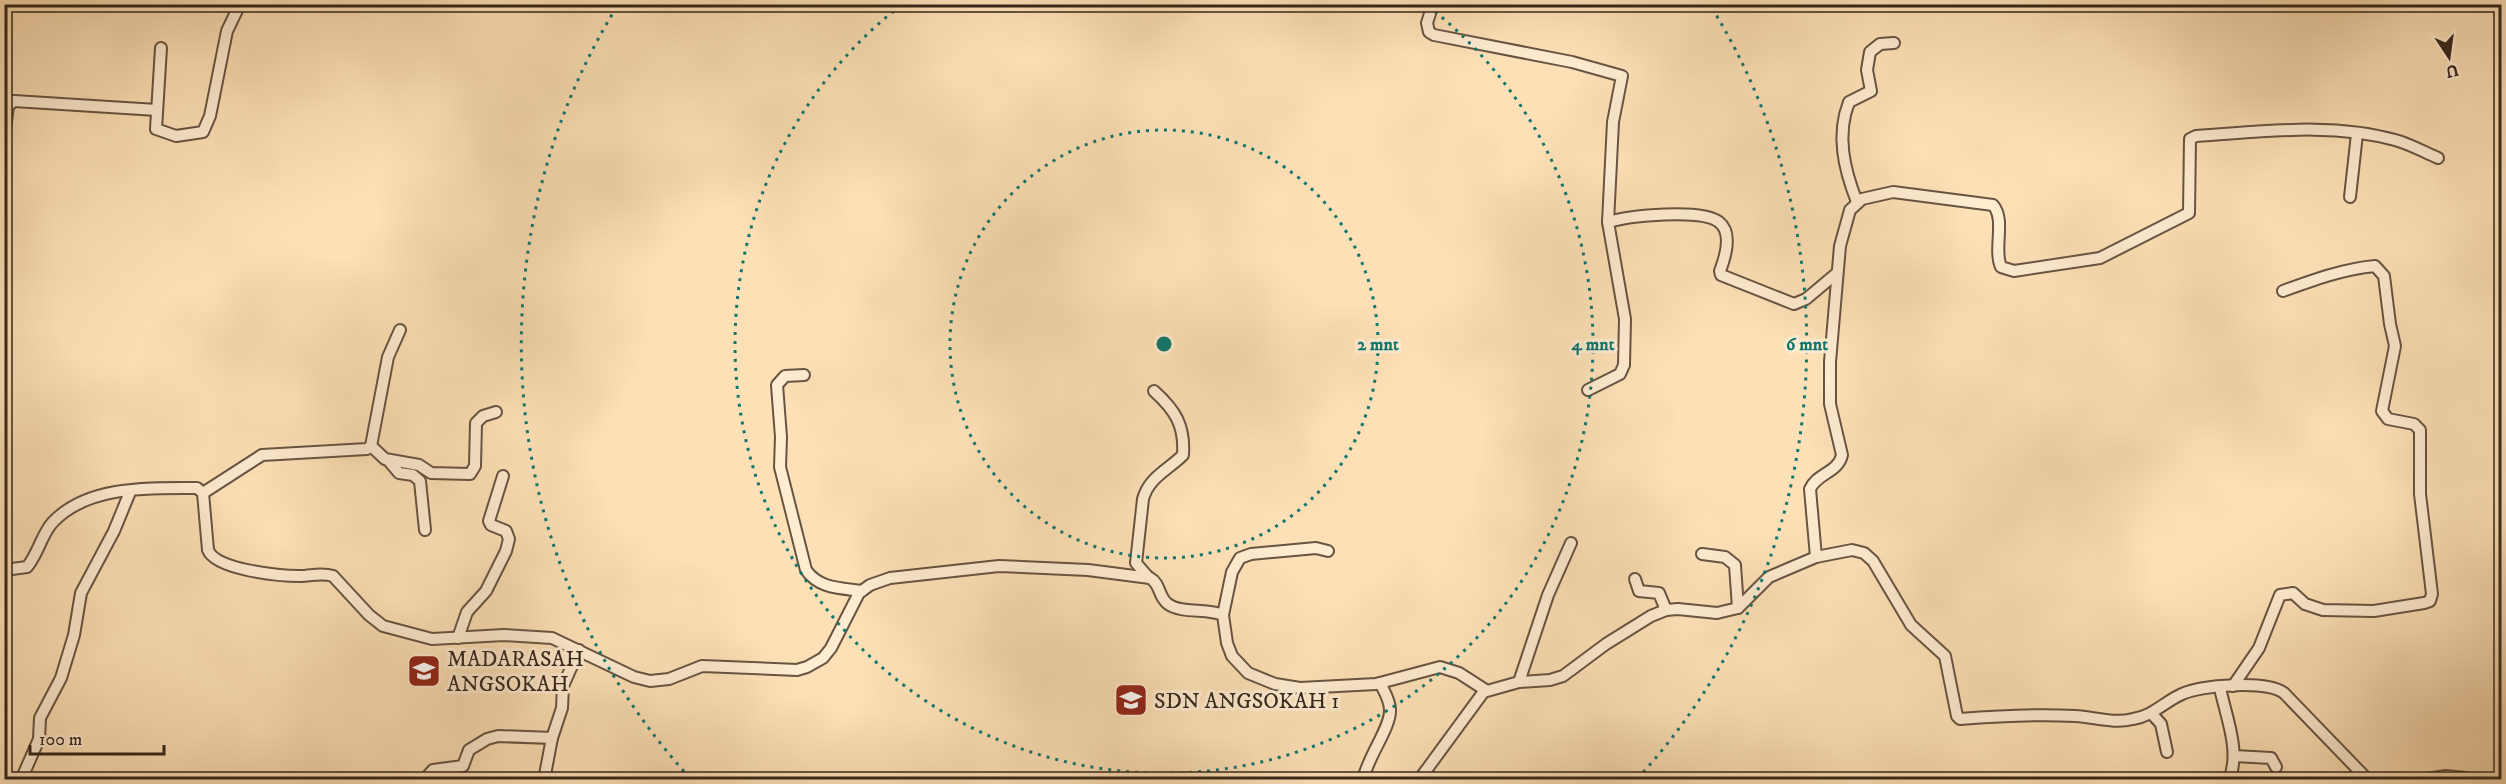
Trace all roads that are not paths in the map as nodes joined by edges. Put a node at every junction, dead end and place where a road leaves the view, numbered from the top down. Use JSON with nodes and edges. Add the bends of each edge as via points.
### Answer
{"nodes":[{"id":1,"x":240,"y":4,"type":"edge"},
{"id":2,"x":1433,"y":4,"type":"edge"},
{"id":3,"x":1894,"y":43,"type":"dead end"},
{"id":4,"x":161,"y":48,"type":"dead end"},
{"id":5,"x":157,"y":110,"type":"junction"},
{"id":6,"x":2358,"y":134,"type":"junction"},
{"id":7,"x":4,"y":138,"type":"edge"},
{"id":8,"x":2438,"y":158,"type":"dead end"},
{"id":9,"x":2350,"y":197,"type":"dead end"},
{"id":10,"x":1857,"y":202,"type":"junction"},
{"id":11,"x":1608,"y":222,"type":"junction"},
{"id":12,"x":1837,"y":273,"type":"junction"},
{"id":13,"x":2283,"y":291,"type":"dead end"},
{"id":14,"x":400,"y":330,"type":"dead end"},
{"id":15,"x":804,"y":375,"type":"dead end"},
{"id":16,"x":1588,"y":390,"type":"dead end"},
{"id":17,"x":1154,"y":391,"type":"dead end"},
{"id":18,"x":496,"y":412,"type":"dead end"},
{"id":19,"x":371,"y":447,"type":"junction"},
{"id":20,"x":388,"y":460,"type":"junction"},
{"id":21,"x":503,"y":476,"type":"dead end"},
{"id":22,"x":130,"y":492,"type":"junction"},
{"id":23,"x":202,"y":493,"type":"junction"},
{"id":24,"x":425,"y":530,"type":"dead end"},
{"id":25,"x":1571,"y":543,"type":"dead end"},
{"id":26,"x":1328,"y":551,"type":"dead end"},
{"id":27,"x":1702,"y":554,"type":"dead end"},
{"id":28,"x":1816,"y":557,"type":"junction"},
{"id":29,"x":4,"y":570,"type":"edge"},
{"id":30,"x":1149,"y":578,"type":"junction"},
{"id":31,"x":1635,"y":579,"type":"dead end"},
{"id":32,"x":862,"y":591,"type":"junction"},
{"id":33,"x":1738,"y":608,"type":"junction"},
{"id":34,"x":1666,"y":610,"type":"junction"},
{"id":35,"x":1223,"y":615,"type":"junction"},
{"id":36,"x":458,"y":638,"type":"junction"},
{"id":37,"x":579,"y":650,"type":"junction"},
{"id":38,"x":1519,"y":682,"type":"junction"},
{"id":39,"x":1380,"y":683,"type":"junction"},
{"id":40,"x":2266,"y":685,"type":"junction"},
{"id":41,"x":2233,"y":686,"type":"junction"},
{"id":42,"x":2220,"y":688,"type":"junction"},
{"id":43,"x":1485,"y":690,"type":"junction"},
{"id":44,"x":2249,"y":691,"type":"dead end"},
{"id":45,"x":2152,"y":714,"type":"junction"},
{"id":46,"x":552,"y":738,"type":"junction"},
{"id":47,"x":2168,"y":752,"type":"dead end"},
{"id":48,"x":2234,"y":756,"type":"junction"},
{"id":49,"x":2276,"y":767,"type":"dead end"},
{"id":50,"x":2483,"y":779,"type":"edge"},
{"id":51,"x":21,"y":780,"type":"edge"},
{"id":52,"x":424,"y":780,"type":"edge"},
{"id":53,"x":544,"y":780,"type":"edge"},
{"id":54,"x":1364,"y":780,"type":"edge"},
{"id":55,"x":1419,"y":780,"type":"edge"},
{"id":56,"x":2229,"y":780,"type":"edge"},
{"id":57,"x":2368,"y":780,"type":"edge"},
{"id":58,"x":2419,"y":780,"type":"edge"}],
"edges":[{"from":1,"to":5,"type":"street","via":[[225,39],[207,128],[185,135],[159,131]]},
{"from":2,"to":11,"type":"street","via":[[1427,23],[1434,35],[1572,62],[1622,76],[1612,122]]},
{"from":3,"to":10,"type":"street","via":[[1880,44],[1870,52],[1867,70],[1871,91],[1849,102],[1841,125],[1847,170]]},
{"from":4,"to":5,"type":"street"},
{"from":5,"to":7,"type":"street","via":[[14,101],[8,106]]},
{"from":6,"to":8,"type":"street","via":[[2397,140]]},
{"from":6,"to":9,"type":"street"},
{"from":6,"to":10,"type":"street","via":[[2304,129],[2196,136],[2190,139],[2188,213],[2100,258],[2013,271],[2001,267],[1998,259],[1998,218],[1993,205],[1902,192],[1883,193]]},
{"from":10,"to":12,"type":"street","via":[[1843,228]]},
{"from":11,"to":12,"type":"street","via":[[1629,216],[1672,215],[1718,221],[1727,245],[1721,275],[1794,304]]},
{"from":11,"to":16,"type":"street","via":[[1625,319],[1624,370]]},
{"from":12,"to":28,"type":"street","via":[[1830,404],[1842,455],[1841,461],[1818,477],[1810,489]]},
{"from":13,"to":41,"type":"street","via":[[2366,267],[2375,266],[2384,276],[2396,346],[2382,411],[2388,418],[2414,424],[2420,430],[2420,494],[2432,594],[2430,601],[2424,603],[2374,611],[2312,608],[2293,593],[2280,595],[2259,648]]},
{"from":14,"to":19,"type":"street","via":[[388,357]]},
{"from":15,"to":32,"type":"street","via":[[785,376],[777,385],[780,467],[786,499],[811,577],[825,585]]},
{"from":17,"to":30,"type":"street","via":[[1177,415],[1183,455],[1145,491],[1137,562]]},
{"from":18,"to":20,"type":"street","via":[[476,423],[475,466],[470,474],[431,473],[418,465]]},
{"from":19,"to":20,"type":"street"},
{"from":19,"to":23,"type":"street","via":[[262,455]]},
{"from":20,"to":24,"type":"street","via":[[399,473],[413,474],[420,481]]},
{"from":21,"to":36,"type":"street","via":[[489,520],[491,525],[506,531],[509,543],[486,591],[467,612]]},
{"from":22,"to":23,"type":"street","via":[[194,488]]},
{"from":22,"to":29,"type":"street","via":[[80,501],[50,526],[27,567]]},
{"from":22,"to":51,"type":"street","via":[[81,593],[62,678],[40,718],[39,739]]},
{"from":23,"to":36,"type":"street","via":[[208,547],[218,561],[278,574],[333,576],[383,626],[421,637]]},
{"from":25,"to":38,"type":"street","via":[[1548,595]]},
{"from":26,"to":35,"type":"street","via":[[1316,548],[1240,558],[1232,572]]},
{"from":27,"to":33,"type":"street","via":[[1725,557],[1734,565]]},
{"from":28,"to":33,"type":"street","via":[[1763,581]]},
{"from":28,"to":45,"type":"street","via":[[1852,549],[1873,561],[1911,625],[1945,656],[1960,719],[2074,716],[2112,722]]},
{"from":30,"to":32,"type":"street","via":[[1088,570],[999,566],[897,577]]},
{"from":30,"to":35,"type":"street","via":[[1156,582],[1163,600],[1171,606]]},
{"from":31,"to":34,"type":"street","via":[[1639,591],[1659,593]]},
{"from":32,"to":37,"type":"street","via":[[827,653],[801,669],[702,666],[669,679],[650,681]]},
{"from":33,"to":34,"type":"street","via":[[1717,613]]},
{"from":34,"to":38,"type":"street","via":[[1606,644],[1563,676]]},
{"from":35,"to":39,"type":"street","via":[[1230,652],[1251,675],[1300,688]]},
{"from":36,"to":37,"type":"street","via":[[529,635],[552,638]]},
{"from":37,"to":46,"type":"street","via":[[562,686],[562,708]]},
{"from":38,"to":43,"type":"street"},
{"from":39,"to":43,"type":"street","via":[[1440,667],[1459,673]]},
{"from":39,"to":54,"type":"street","via":[[1390,713]]},
{"from":40,"to":41,"type":"street"},
{"from":40,"to":44,"type":"street"},
{"from":40,"to":57,"type":"street","via":[[2284,693]]},
{"from":41,"to":42,"type":"street"},
{"from":42,"to":45,"type":"street","via":[[2183,694]]},
{"from":42,"to":48,"type":"street"},
{"from":43,"to":55,"type":"street"},
{"from":45,"to":47,"type":"street","via":[[2161,724]]},
{"from":46,"to":52,"type":"street","via":[[487,739],[471,748],[463,766],[433,770]]},
{"from":46,"to":53,"type":"street"},
{"from":48,"to":49,"type":"street","via":[[2271,758]]},
{"from":48,"to":56,"type":"street"},
{"from":50,"to":58,"type":"street","via":[[2446,776]]}]}
